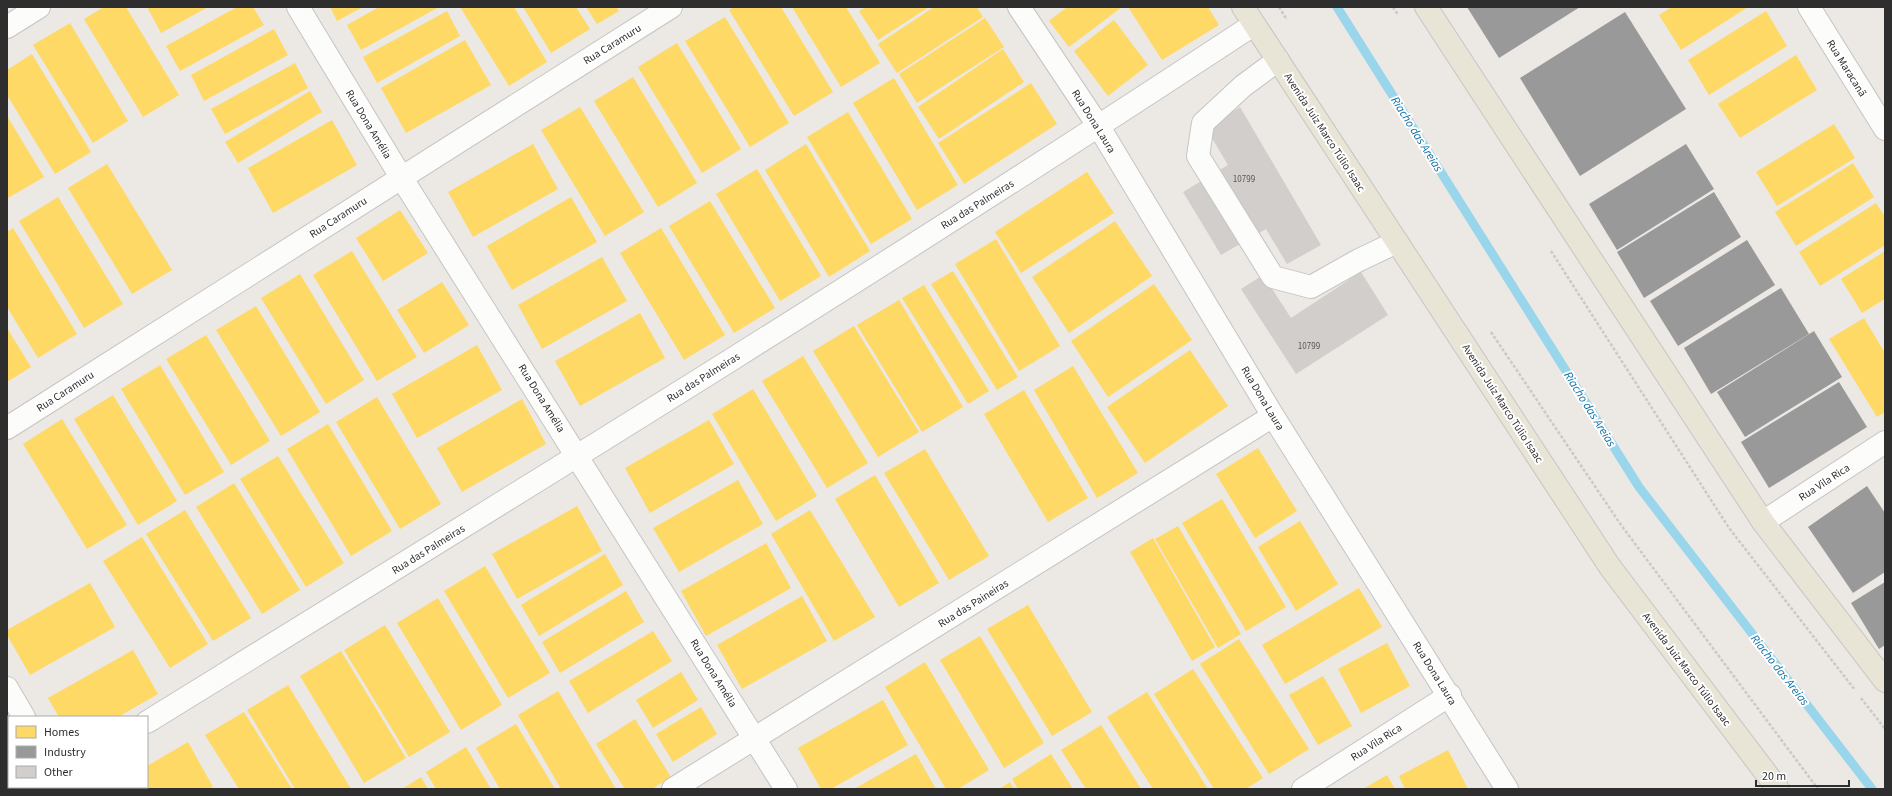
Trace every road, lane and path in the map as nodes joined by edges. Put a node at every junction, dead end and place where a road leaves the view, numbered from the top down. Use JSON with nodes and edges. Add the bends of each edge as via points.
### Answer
{"nodes":[{"id":1,"x":39,"y":7,"type":"edge"},
{"id":2,"x":298,"y":7,"type":"edge"},
{"id":3,"x":671,"y":7,"type":"edge"},
{"id":4,"x":1019,"y":7,"type":"edge"},
{"id":5,"x":1279,"y":7,"type":"edge"},
{"id":6,"x":1426,"y":7,"type":"edge"},
{"id":7,"x":1809,"y":7,"type":"edge"},
{"id":8,"x":1248,"y":16,"type":"edge"},
{"id":9,"x":1288,"y":23,"type":"dead end"},
{"id":10,"x":7,"y":27,"type":"edge"},
{"id":11,"x":1278,"y":60,"type":"junction"},
{"id":12,"x":1099,"y":127,"type":"junction"},
{"id":13,"x":1885,"y":129,"type":"edge"},
{"id":14,"x":401,"y":177,"type":"junction"},
{"id":15,"x":1397,"y":242,"type":"junction"},
{"id":16,"x":1488,"y":327,"type":"dead end"},
{"id":17,"x":1273,"y":416,"type":"junction"},
{"id":18,"x":7,"y":428,"type":"edge"},
{"id":19,"x":1885,"y":442,"type":"edge"},
{"id":20,"x":579,"y":456,"type":"junction"},
{"id":21,"x":1763,"y":522,"type":"junction"},
{"id":22,"x":1885,"y":681,"type":"edge"},
{"id":23,"x":7,"y":688,"type":"edge"},
{"id":24,"x":1450,"y":695,"type":"junction"},
{"id":25,"x":23,"y":716,"type":"edge"},
{"id":26,"x":148,"y":721,"type":"edge"},
{"id":27,"x":755,"y":738,"type":"junction"},
{"id":28,"x":673,"y":789,"type":"edge"},
{"id":29,"x":786,"y":789,"type":"edge"},
{"id":30,"x":1303,"y":789,"type":"edge"},
{"id":31,"x":1507,"y":789,"type":"edge"},
{"id":32,"x":1778,"y":789,"type":"edge"},
{"id":33,"x":1818,"y":789,"type":"edge"}],
"edges":[{"from":1,"to":10,"type":"street"},
{"from":2,"to":14,"type":"street","name":"Rua Dona Amélia"},
{"from":3,"to":14,"type":"street","name":"Rua Caramuru"},
{"from":4,"to":12,"type":"street","name":"Rua Dona Laura"},
{"from":5,"to":9,"type":"path"},
{"from":6,"to":21,"type":"main road"},
{"from":7,"to":13,"type":"street","name":"Rua Maracanã"},
{"from":8,"to":11,"type":"main road","name":"Avenida Juiz Marco Túlio Isaac"},
{"from":8,"to":12,"type":"street","name":"Rua das Palmeiras"},
{"from":11,"to":15,"type":"main road","name":"Avenida Juiz Marco Túlio Isaac"},
{"from":11,"to":15,"type":"street","via":[[1243,86],[1203,123],[1198,156],[1273,277],[1311,287]]},
{"from":12,"to":17,"type":"street","name":"Rua Dona Laura"},
{"from":12,"to":20,"type":"street","name":"Rua das Palmeiras"},
{"from":14,"to":18,"type":"street","name":"Rua Caramuru"},
{"from":14,"to":20,"type":"street","name":"Rua Dona Amélia"},
{"from":15,"to":32,"type":"main road","name":"Avenida Juiz Marco Túlio Isaac","via":[[1610,567]]},
{"from":16,"to":33,"type":"path","via":[[1622,525]]},
{"from":17,"to":24,"type":"street","name":"Rua Dona Laura"},
{"from":17,"to":27,"type":"street","name":"Rua das Paineiras"},
{"from":19,"to":21,"type":"street","name":"Rua Vila Rica"},
{"from":20,"to":26,"type":"street","name":"Rua das Palmeiras"},
{"from":20,"to":27,"type":"street","name":"Rua Dona Amélia"},
{"from":21,"to":22,"type":"main road"},
{"from":23,"to":25,"type":"street"},
{"from":24,"to":30,"type":"street","name":"Rua Vila Rica"},
{"from":24,"to":31,"type":"street","name":"Rua Dona Laura"},
{"from":27,"to":28,"type":"street","name":"Rua das Paineiras"},
{"from":27,"to":29,"type":"street","name":"Rua Dona Amélia"}]}
